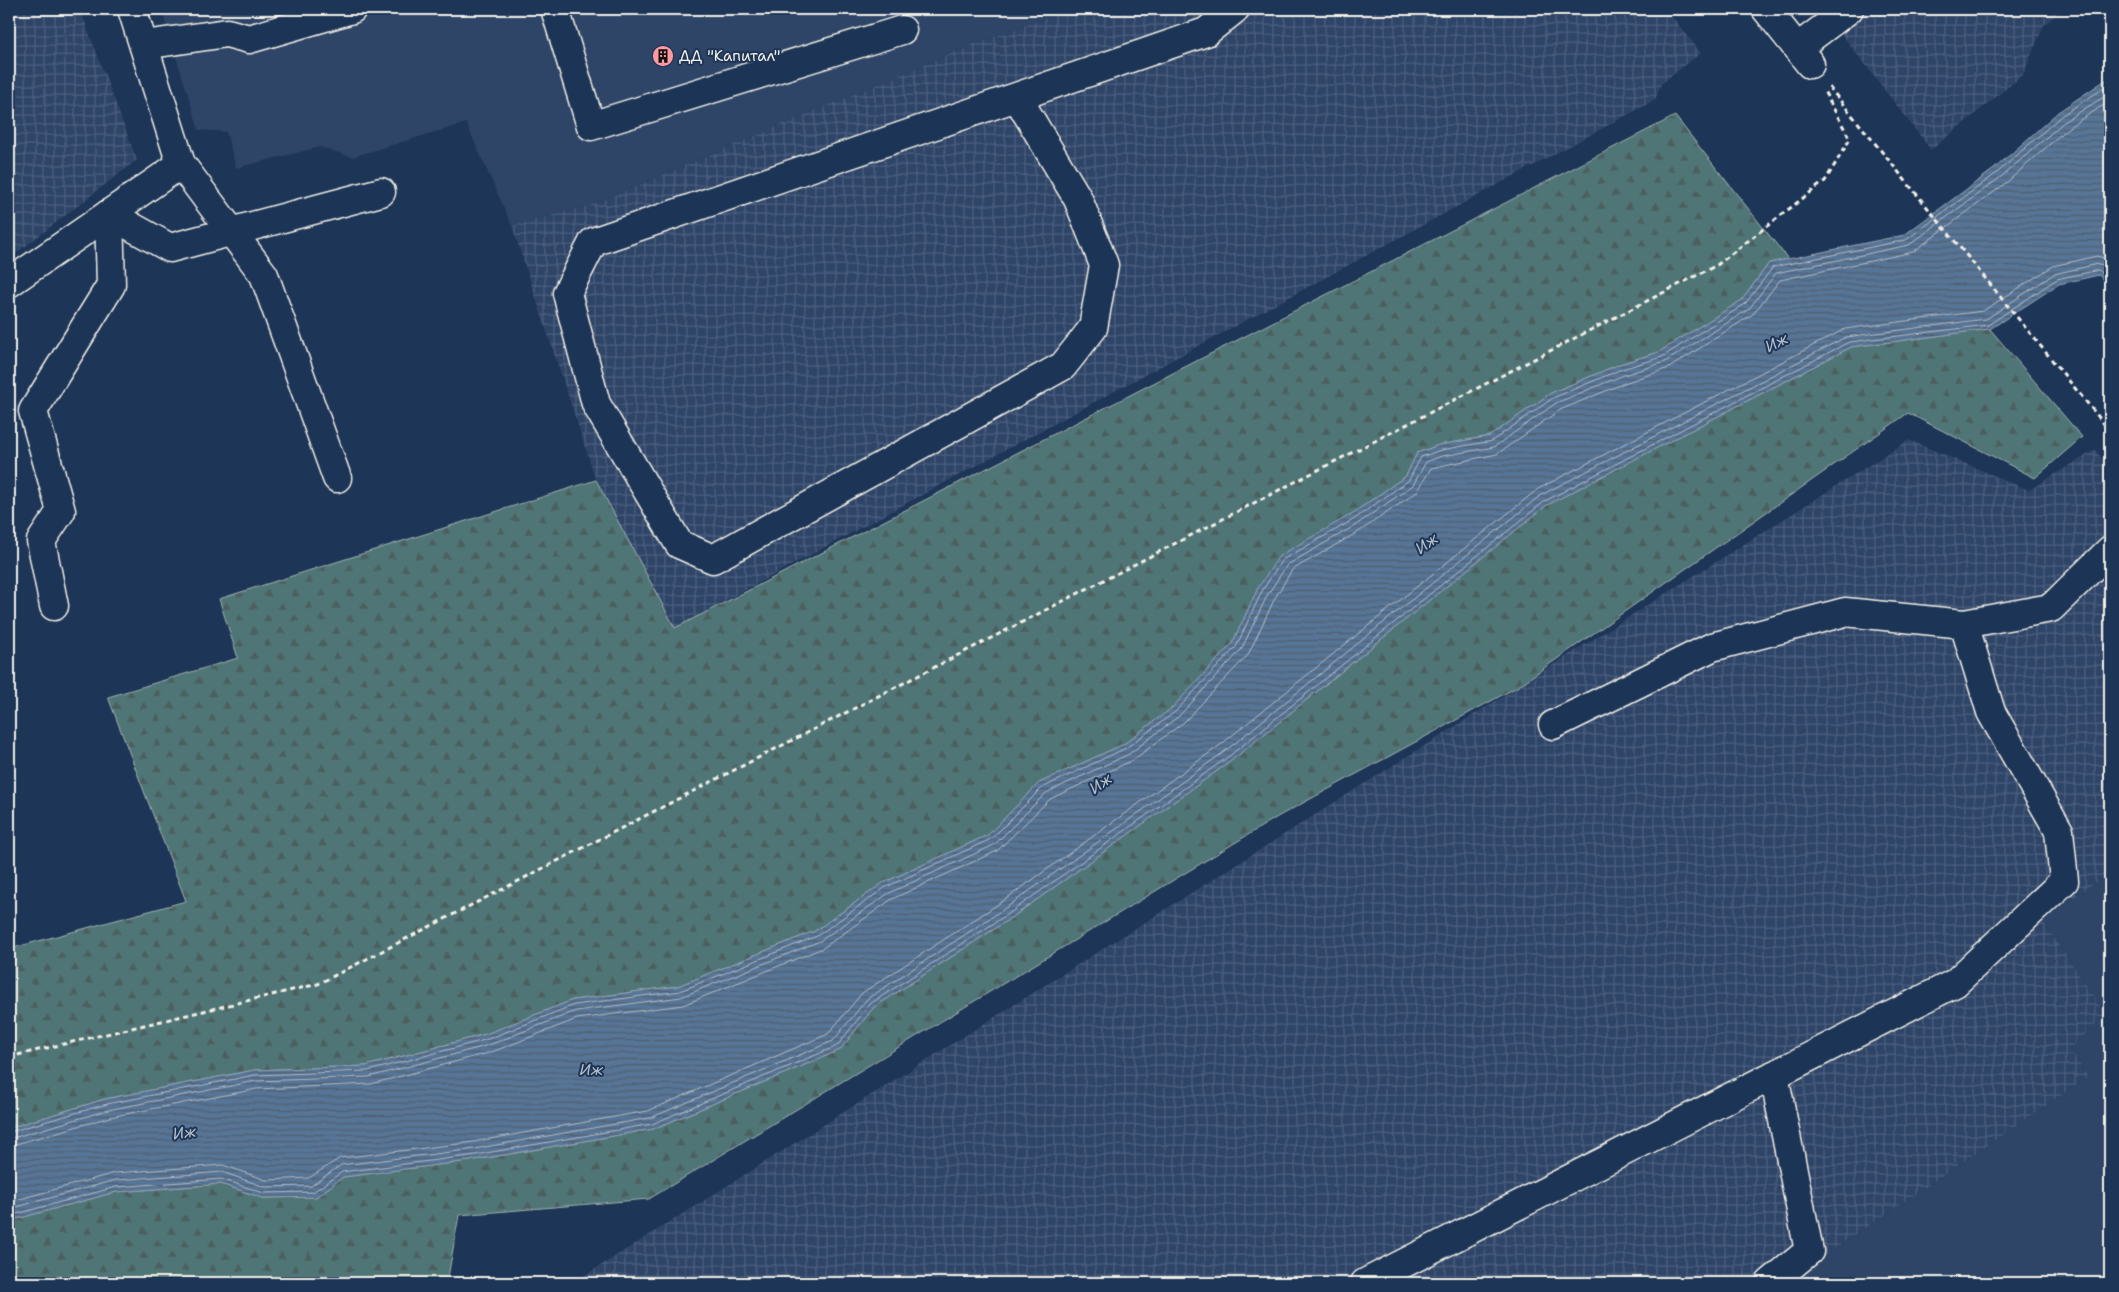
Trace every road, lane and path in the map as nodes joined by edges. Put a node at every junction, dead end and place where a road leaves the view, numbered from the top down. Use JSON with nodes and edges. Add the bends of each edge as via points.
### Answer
{"nodes":[{"id":1,"x":132,"y":9,"type":"edge"},
{"id":2,"x":352,"y":9,"type":"edge"},
{"id":3,"x":555,"y":9,"type":"edge"},
{"id":4,"x":1235,"y":9,"type":"edge"},
{"id":5,"x":1766,"y":9,"type":"edge"},
{"id":6,"x":1850,"y":9,"type":"edge"},
{"id":7,"x":902,"y":30,"type":"dead end"},
{"id":8,"x":144,"y":45,"type":"junction"},
{"id":9,"x":1804,"y":56,"type":"junction"},
{"id":10,"x":1017,"y":96,"type":"junction"},
{"id":11,"x":182,"y":164,"type":"junction"},
{"id":12,"x":381,"y":192,"type":"dead end"},
{"id":13,"x":109,"y":214,"type":"junction"},
{"id":14,"x":232,"y":232,"type":"junction"},
{"id":15,"x":9,"y":283,"type":"edge"},
{"id":16,"x":2110,"y":431,"type":"edge"},
{"id":17,"x":337,"y":478,"type":"dead end"},
{"id":18,"x":2110,"y":550,"type":"edge"},
{"id":19,"x":54,"y":606,"type":"dead end"},
{"id":20,"x":1964,"y":624,"type":"junction"},
{"id":21,"x":1553,"y":725,"type":"dead end"},
{"id":22,"x":9,"y":1051,"type":"edge"},
{"id":23,"x":14,"y":1056,"type":"junction"},
{"id":24,"x":9,"y":1057,"type":"edge"},
{"id":25,"x":1774,"y":1075,"type":"junction"},
{"id":26,"x":1365,"y":1283,"type":"edge"},
{"id":27,"x":1770,"y":1283,"type":"edge"}],
"edges":[{"from":1,"to":8,"type":"lane"},
{"from":2,"to":8,"type":"lane","via":[[249,39],[226,32]]},
{"from":3,"to":7,"type":"lane","via":[[591,126]]},
{"from":4,"to":10,"type":"lane","via":[[1206,32]]},
{"from":5,"to":9,"type":"lane"},
{"from":6,"to":9,"type":"lane"},
{"from":8,"to":11,"type":"lane"},
{"from":9,"to":16,"type":"path"},
{"from":9,"to":23,"type":"path","via":[[1850,139],[1825,181],[1717,265],[318,984]]},
{"from":10,"to":10,"type":"lane","via":[[593,242],[567,293],[596,404],[679,544],[713,559],[1063,366],[1092,328],[1104,265],[1078,199]]},
{"from":11,"to":13,"type":"lane"},
{"from":11,"to":14,"type":"lane"},
{"from":12,"to":14,"type":"lane"},
{"from":13,"to":14,"type":"lane","via":[[170,248]]},
{"from":13,"to":15,"type":"lane"},
{"from":13,"to":19,"type":"lane","via":[[111,285],[33,411],[61,511],[41,541]]},
{"from":14,"to":17,"type":"lane","via":[[264,275]]},
{"from":18,"to":20,"type":"lane","via":[[2051,608]]},
{"from":20,"to":21,"type":"lane","via":[[1845,612],[1712,647]]},
{"from":20,"to":25,"type":"lane","via":[[1991,712],[2059,831],[2064,881],[1955,983]]},
{"from":22,"to":23,"type":"path"},
{"from":23,"to":24,"type":"path"},
{"from":25,"to":26,"type":"lane"},
{"from":25,"to":27,"type":"lane","via":[[1808,1251]]}]}
